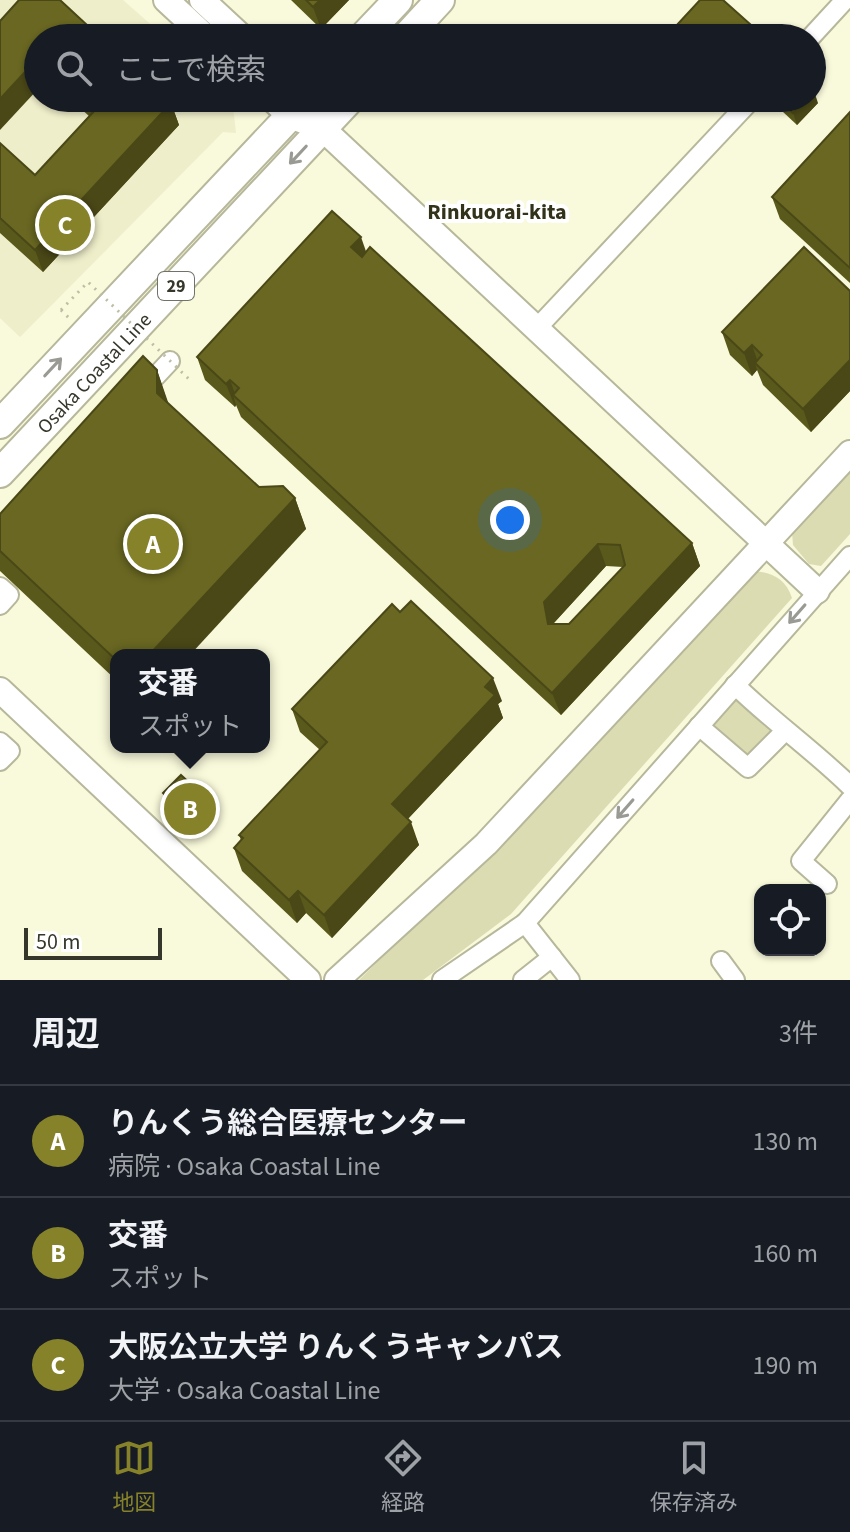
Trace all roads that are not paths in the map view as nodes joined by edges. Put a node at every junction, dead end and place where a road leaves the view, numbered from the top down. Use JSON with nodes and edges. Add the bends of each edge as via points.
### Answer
{"nodes":[{"id":1,"x":166,"y":0,"type":"edge"},
{"id":2,"x":202,"y":0,"type":"edge"},
{"id":3,"x":398,"y":0,"type":"edge"},
{"id":4,"x":440,"y":0,"type":"edge"},
{"id":5,"x":845,"y":0,"type":"edge"},
{"id":6,"x":192,"y":24,"type":"edge"},
{"id":7,"x":228,"y":24,"type":"edge"},
{"id":8,"x":375,"y":24,"type":"edge"},
{"id":9,"x":418,"y":24,"type":"edge"},
{"id":10,"x":823,"y":24,"type":"edge"},
{"id":11,"x":285,"y":112,"type":"edge"},
{"id":12,"x":305,"y":112,"type":"edge"},
{"id":13,"x":338,"y":112,"type":"edge"},
{"id":14,"x":740,"y":112,"type":"edge"},
{"id":15,"x":323,"y":129,"type":"junction"},
{"id":16,"x":538,"y":327,"type":"junction"},
{"id":17,"x":170,"y":361,"type":"road end"},
{"id":18,"x":129,"y":405,"type":"edge"},
{"id":19,"x":0,"y":424,"type":"edge"},
{"id":20,"x":850,"y":453,"type":"edge"},
{"id":21,"x":0,"y":473,"type":"edge"},
{"id":22,"x":765,"y":543,"type":"junction"},
{"id":23,"x":850,"y":556,"type":"edge"},
{"id":24,"x":0,"y":587,"type":"edge"},
{"id":25,"x":817,"y":591,"type":"junction"},
{"id":26,"x":0,"y":605,"type":"edge"},
{"id":27,"x":735,"y":685,"type":"junction"},
{"id":28,"x":0,"y":690,"type":"edge"},
{"id":29,"x":699,"y":726,"type":"junction"},
{"id":30,"x":784,"y":732,"type":"junction"},
{"id":31,"x":0,"y":742,"type":"edge"},
{"id":32,"x":0,"y":761,"type":"edge"},
{"id":33,"x":850,"y":786,"type":"edge"},
{"id":34,"x":850,"y":800,"type":"edge"},
{"id":35,"x":827,"y":884,"type":"dead end"},
{"id":36,"x":525,"y":923,"type":"junction"},
{"id":37,"x":552,"y":957,"type":"junction"},
{"id":38,"x":721,"y":961,"type":"dead end"},
{"id":39,"x":308,"y":980,"type":"edge"},
{"id":40,"x":337,"y":980,"type":"edge"},
{"id":41,"x":442,"y":980,"type":"edge"},
{"id":42,"x":523,"y":980,"type":"edge"},
{"id":43,"x":570,"y":980,"type":"edge"},
{"id":44,"x":735,"y":980,"type":"edge"}],
"edges":[{"from":1,"to":6,"type":"street"},
{"from":2,"to":7,"type":"street"},
{"from":3,"to":8,"type":"main road"},
{"from":4,"to":9,"type":"main road"},
{"from":5,"to":10,"type":"street"},
{"from":19,"to":11,"type":"main road","name":"Osaka Coastal Line","number":"29","one_way":true},
{"from":12,"to":15,"type":"street"},
{"from":13,"to":15,"type":"main road","name":"Osaka Coastal Line","number":"29"},
{"from":14,"to":16,"type":"street"},
{"from":15,"to":16,"type":"street"},
{"from":15,"to":21,"type":"main road","name":"Osaka Coastal Line","number":"29","one_way":true},
{"from":16,"to":22,"type":"street"},
{"from":17,"to":18,"type":"street"},
{"from":20,"to":22,"type":"street"},
{"from":22,"to":25,"type":"street"},
{"from":22,"to":40,"type":"street","via":[[486,844]]},
{"from":23,"to":25,"type":"street"},
{"from":24,"to":26,"type":"street","via":[[9,595]]},
{"from":25,"to":27,"type":"street","one_way":true},
{"from":27,"to":29,"type":"street"},
{"from":27,"to":30,"type":"street"},
{"from":28,"to":39,"type":"street"},
{"from":29,"to":30,"type":"street","via":[[748,768]]},
{"from":29,"to":36,"type":"street","one_way":true},
{"from":30,"to":33,"type":"street","via":[[814,751]]},
{"from":31,"to":32,"type":"street","via":[[10,751]]},
{"from":34,"to":35,"type":"street","via":[[801,861]]},
{"from":36,"to":37,"type":"street"},
{"from":36,"to":41,"type":"street"},
{"from":37,"to":42,"type":"street"},
{"from":37,"to":43,"type":"street"},
{"from":38,"to":44,"type":"street"}]}
